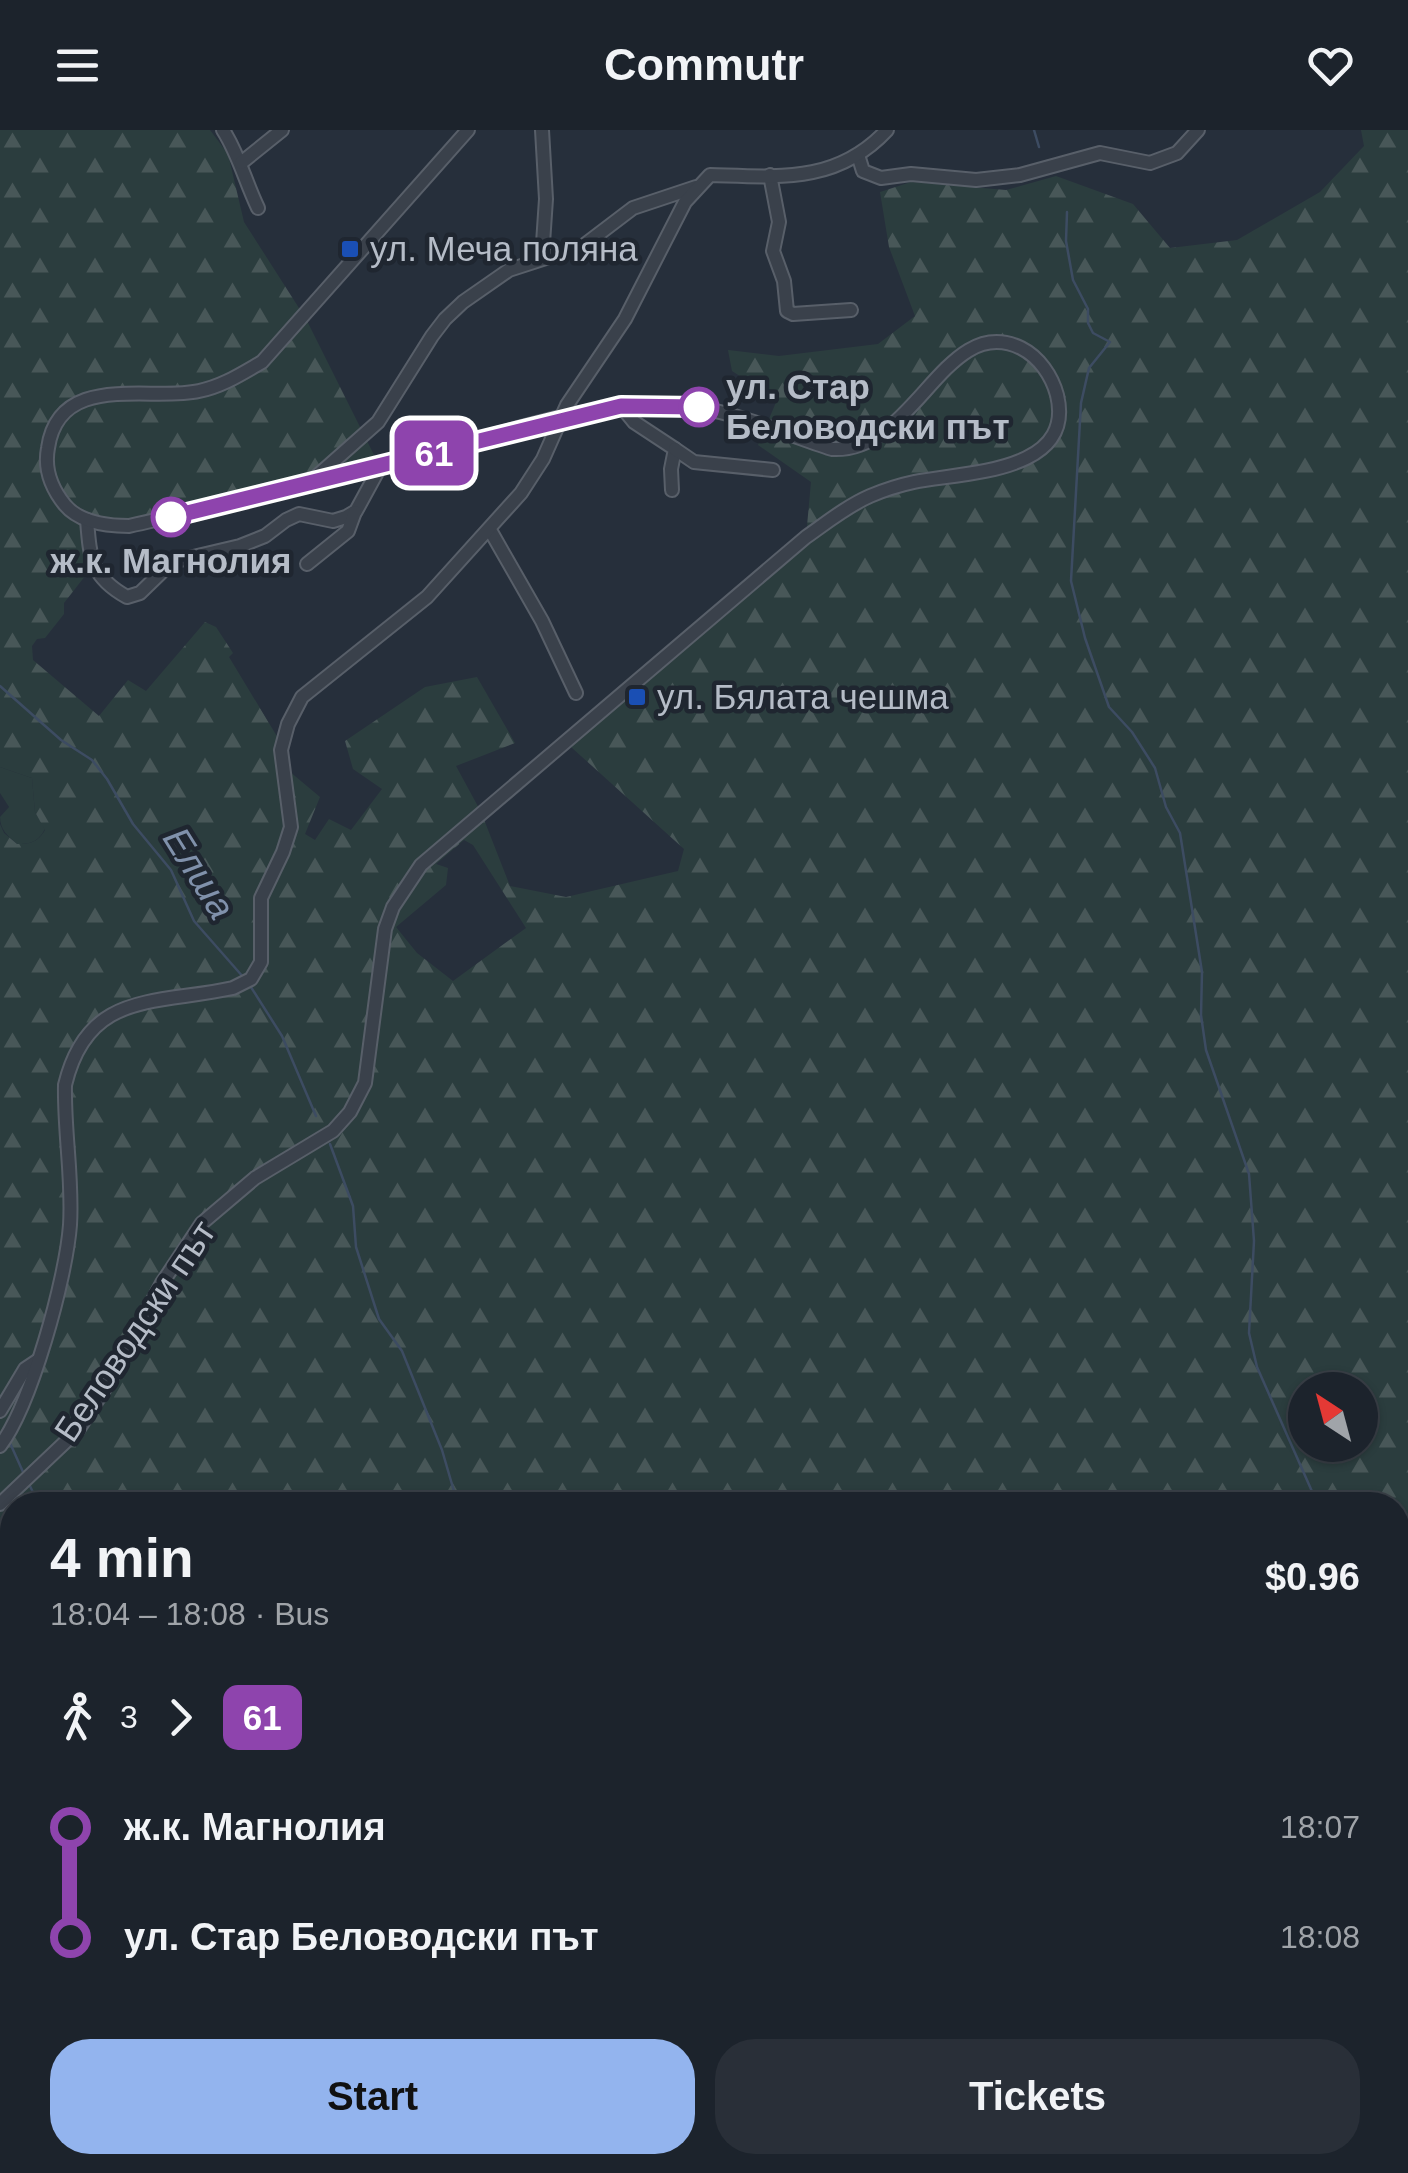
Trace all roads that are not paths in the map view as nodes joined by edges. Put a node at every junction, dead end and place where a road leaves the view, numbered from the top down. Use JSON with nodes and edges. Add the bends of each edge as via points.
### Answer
{"nodes":[{"id":1,"x":223,"y":130,"type":"edge"},
{"id":2,"x":282,"y":130,"type":"edge"},
{"id":3,"x":468,"y":130,"type":"edge"},
{"id":4,"x":542,"y":130,"type":"edge"},
{"id":5,"x":887,"y":130,"type":"edge"},
{"id":6,"x":1198,"y":130,"type":"edge"},
{"id":7,"x":858,"y":156,"type":"junction"},
{"id":8,"x":241,"y":163,"type":"junction"},
{"id":9,"x":770,"y":175,"type":"junction"},
{"id":10,"x":698,"y":186,"type":"junction"},
{"id":11,"x":258,"y":208,"type":"dead end"},
{"id":12,"x":542,"y":258,"type":"junction"},
{"id":13,"x":851,"y":310,"type":"dead end"},
{"id":14,"x":621,"y":406,"type":"junction"},
{"id":15,"x":561,"y":419,"type":"junction"},
{"id":16,"x":675,"y":449,"type":"junction"},
{"id":17,"x":380,"y":468,"type":"junction"},
{"id":18,"x":773,"y":470,"type":"dead end"},
{"id":19,"x":306,"y":486,"type":"junction"},
{"id":20,"x":672,"y":490,"type":"dead end"},
{"id":21,"x":356,"y":512,"type":"junction"},
{"id":22,"x":87,"y":520,"type":"junction"},
{"id":23,"x":490,"y":530,"type":"junction"},
{"id":24,"x":307,"y":564,"type":"dead end"},
{"id":25,"x":576,"y":693,"type":"dead end"},
{"id":26,"x":36,"y":1361,"type":"junction"},
{"id":27,"x":0,"y":1411,"type":"edge"},
{"id":28,"x":0,"y":1446,"type":"edge"},
{"id":29,"x":13,"y":1492,"type":"edge"}],
"edges":[{"from":1,"to":8,"type":"street"},
{"from":2,"to":8,"type":"street"},
{"from":3,"to":22,"type":"street","via":[[262,362],[225,384],[194,392],[103,393],[63,416],[48,442],[48,472],[69,510]]},
{"from":4,"to":12,"type":"street"},
{"from":5,"to":7,"type":"street"},
{"from":6,"to":7,"type":"street","via":[[1164,161],[1100,153],[976,180],[881,178],[864,171]]},
{"from":7,"to":9,"type":"street","via":[[826,171]]},
{"from":8,"to":11,"type":"street"},
{"from":9,"to":10,"type":"street","via":[[710,175]]},
{"from":9,"to":13,"type":"street","via":[[778,222],[773,250],[787,311]]},
{"from":10,"to":12,"type":"street","via":[[633,208],[583,246]]},
{"from":10,"to":15,"type":"street"},
{"from":12,"to":19,"type":"street","via":[[509,270],[445,319],[378,422]]},
{"from":14,"to":15,"type":"street","name":"Беловодски път"},
{"from":14,"to":16,"type":"street"},
{"from":14,"to":29,"type":"street","name":"Беловодски път","via":[[705,408],[849,450],[872,442],[950,362],[982,344],[1000,343],[1019,347],[1043,366],[1053,381],[1058,421],[1026,459],[869,496],[806,537],[421,865],[385,929],[365,1083],[350,1112],[334,1131],[255,1178],[202,1223],[78,1430]]},
{"from":15,"to":17,"type":"street","name":"Беловодски път"},
{"from":15,"to":23,"type":"street","via":[[532,478]]},
{"from":16,"to":18,"type":"street","via":[[694,462]]},
{"from":16,"to":20,"type":"street"},
{"from":17,"to":19,"type":"street","name":"Беловодски път"},
{"from":17,"to":21,"type":"street"},
{"from":19,"to":22,"type":"street","name":"Беловодски път","via":[[129,526]]},
{"from":21,"to":22,"type":"street","via":[[332,521],[299,514],[240,546],[172,562],[127,597],[96,573]]},
{"from":21,"to":24,"type":"street","via":[[348,531]]},
{"from":23,"to":25,"type":"street"},
{"from":23,"to":26,"type":"street","via":[[427,597],[302,697],[281,750],[290,834],[261,898],[262,960],[248,981],[122,1008],[76,1050],[64,1086],[70,1225]]},
{"from":26,"to":27,"type":"street"},
{"from":26,"to":28,"type":"street","via":[[24,1405]]}]}
